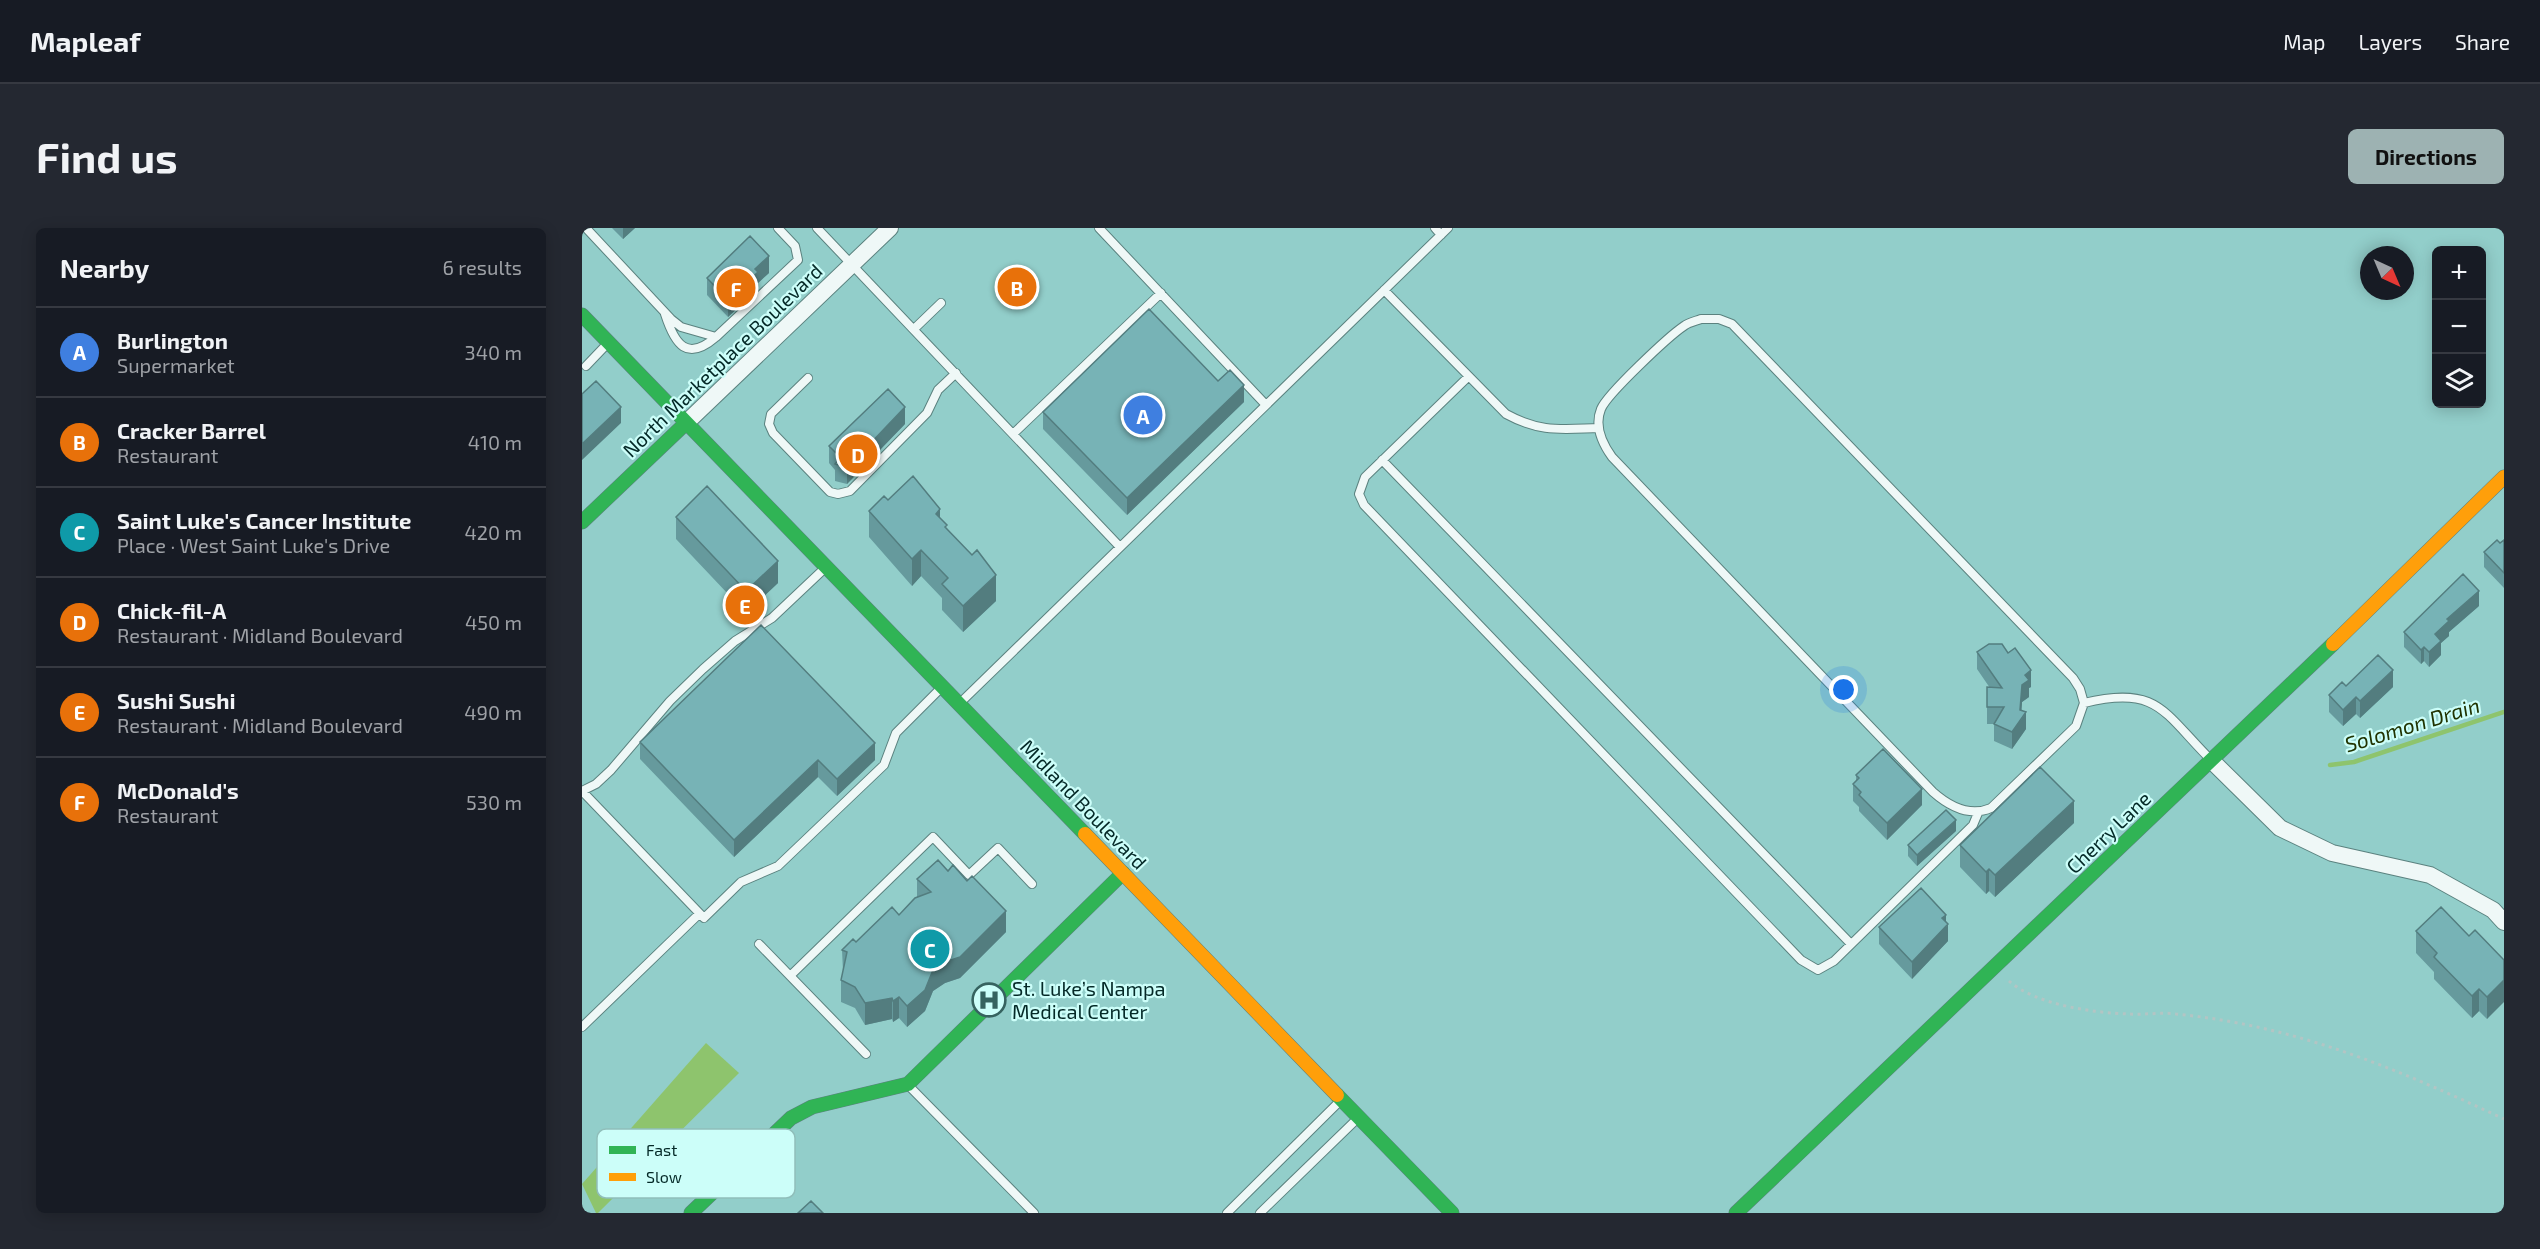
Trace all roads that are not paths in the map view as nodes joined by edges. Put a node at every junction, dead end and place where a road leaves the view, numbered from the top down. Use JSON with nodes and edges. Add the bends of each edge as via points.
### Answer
{"nodes":[{"id":1,"x":586,"y":228,"type":"edge"},
{"id":2,"x":778,"y":228,"type":"edge"},
{"id":3,"x":818,"y":228,"type":"edge"},
{"id":4,"x":890,"y":228,"type":"edge"},
{"id":5,"x":1099,"y":228,"type":"edge"},
{"id":6,"x":1441,"y":230,"type":"edge"},
{"id":7,"x":852,"y":264,"type":"junction"},
{"id":8,"x":1384,"y":290,"type":"junction"},
{"id":9,"x":1161,"y":293,"type":"junction"},
{"id":10,"x":941,"y":303,"type":"dead end"},
{"id":11,"x":665,"y":314,"type":"junction"},
{"id":12,"x":582,"y":315,"type":"edge"},
{"id":13,"x":914,"y":329,"type":"junction"},
{"id":14,"x":716,"y":337,"type":"junction"},
{"id":15,"x":609,"y":343,"type":"junction"},
{"id":16,"x":586,"y":366,"type":"dead end"},
{"id":17,"x":956,"y":373,"type":"junction"},
{"id":18,"x":1468,"y":377,"type":"junction"},
{"id":19,"x":808,"y":378,"type":"dead end"},
{"id":20,"x":1266,"y":405,"type":"junction"},
{"id":21,"x":686,"y":423,"type":"junction"},
{"id":22,"x":1599,"y":428,"type":"junction"},
{"id":23,"x":1013,"y":434,"type":"junction"},
{"id":24,"x":1382,"y":460,"type":"junction"},
{"id":25,"x":2504,"y":477,"type":"edge"},
{"id":26,"x":582,"y":522,"type":"edge"},
{"id":27,"x":1120,"y":547,"type":"junction"},
{"id":28,"x":825,"y":568,"type":"junction"},
{"id":29,"x":942,"y":687,"type":"junction"},
{"id":30,"x":2084,"y":703,"type":"junction"},
{"id":31,"x":959,"y":704,"type":"junction"},
{"id":32,"x":2212,"y":761,"type":"junction"},
{"id":33,"x":582,"y":791,"type":"edge"},
{"id":34,"x":1978,"y":813,"type":"junction"},
{"id":35,"x":1123,"y":873,"type":"junction"},
{"id":36,"x":1032,"y":884,"type":"dead end"},
{"id":37,"x":699,"y":914,"type":"junction"},
{"id":38,"x":2504,"y":922,"type":"edge"},
{"id":39,"x":759,"y":944,"type":"dead end"},
{"id":40,"x":1851,"y":944,"type":"junction"},
{"id":41,"x":791,"y":975,"type":"junction"},
{"id":42,"x":582,"y":1027,"type":"edge"},
{"id":43,"x":866,"y":1054,"type":"dead end"},
{"id":44,"x":908,"y":1084,"type":"junction"},
{"id":45,"x":1342,"y":1099,"type":"junction"},
{"id":46,"x":1359,"y":1117,"type":"junction"},
{"id":47,"x":780,"y":1129,"type":"edge"},
{"id":48,"x":708,"y":1198,"type":"edge"},
{"id":49,"x":692,"y":1213,"type":"edge"},
{"id":50,"x":1034,"y":1213,"type":"edge"},
{"id":51,"x":1227,"y":1213,"type":"edge"},
{"id":52,"x":1260,"y":1213,"type":"edge"},
{"id":53,"x":1452,"y":1213,"type":"edge"},
{"id":54,"x":1736,"y":1213,"type":"edge"}],
"edges":[{"from":1,"to":11,"type":"lane"},
{"from":2,"to":14,"type":"lane","via":[[795,246],[798,260]]},
{"from":3,"to":7,"type":"lane"},
{"from":4,"to":7,"type":"street","name":"North Marketplace Boulevard"},
{"from":5,"to":9,"type":"lane"},
{"from":6,"to":8,"type":"lane"},
{"from":7,"to":13,"type":"lane"},
{"from":7,"to":21,"type":"street","name":"North Marketplace Boulevard"},
{"from":8,"to":18,"type":"lane"},
{"from":8,"to":20,"type":"lane"},
{"from":9,"to":20,"type":"lane"},
{"from":9,"to":23,"type":"lane"},
{"from":10,"to":13,"type":"lane"},
{"from":11,"to":14,"type":"lane","via":[[681,327]]},
{"from":11,"to":14,"type":"lane","via":[[680,344],[695,351]]},
{"from":12,"to":15,"type":"main road","name":"Midland Boulevard"},
{"from":13,"to":17,"type":"lane"},
{"from":15,"to":16,"type":"lane"},
{"from":15,"to":21,"type":"main road","name":"Midland Boulevard"},
{"from":17,"to":19,"type":"lane","via":[[938,390],[927,414],[911,432],[850,492],[834,494],[773,433],[769,424],[771,414]]},
{"from":17,"to":23,"type":"lane"},
{"from":18,"to":22,"type":"lane","via":[[1506,414],[1525,425],[1550,430]]},
{"from":18,"to":24,"type":"lane"},
{"from":20,"to":27,"type":"lane"},
{"from":21,"to":26,"type":"main road","name":"North Marketplace Boulevard"},
{"from":21,"to":28,"type":"main road","name":"Midland Boulevard"},
{"from":22,"to":30,"type":"lane","via":[[1606,400],[1685,324],[1701,319],[1732,324],[2073,678]]},
{"from":22,"to":34,"type":"lane","via":[[1612,457],[1933,792],[1943,801]]},
{"from":23,"to":27,"type":"lane"},
{"from":24,"to":40,"type":"lane"},
{"from":24,"to":40,"type":"lane","via":[[1365,477],[1359,494],[1364,505],[1801,960],[1818,970]]},
{"from":25,"to":32,"type":"main road","name":"Cherry Lane"},
{"from":27,"to":31,"type":"lane"},
{"from":28,"to":29,"type":"main road","name":"Midland Boulevard"},
{"from":28,"to":33,"type":"lane","via":[[772,618],[735,640],[703,669],[611,770]]},
{"from":29,"to":31,"type":"main road","name":"Midland Boulevard"},
{"from":29,"to":37,"type":"lane","via":[[897,733],[884,765],[778,866],[741,882],[704,918]]},
{"from":30,"to":32,"type":"lane","via":[[2120,696],[2150,701]]},
{"from":30,"to":34,"type":"lane","via":[[2076,726],[1991,808]]},
{"from":31,"to":35,"type":"main road","name":"Midland Boulevard"},
{"from":32,"to":38,"type":"street","via":[[2280,828],[2332,853],[2430,875],[2493,910]]},
{"from":32,"to":54,"type":"main road","name":"Cherry Lane"},
{"from":33,"to":37,"type":"lane"},
{"from":34,"to":40,"type":"lane","via":[[1973,825]]},
{"from":35,"to":44,"type":"main road"},
{"from":35,"to":45,"type":"main road","name":"Midland Boulevard"},
{"from":36,"to":41,"type":"lane","via":[[998,848],[969,875],[933,837]]},
{"from":37,"to":42,"type":"lane"},
{"from":39,"to":41,"type":"lane"},
{"from":41,"to":43,"type":"lane"},
{"from":44,"to":47,"type":"main road","via":[[812,1107]]},
{"from":44,"to":50,"type":"lane"},
{"from":45,"to":46,"type":"main road","name":"Midland Boulevard"},
{"from":45,"to":51,"type":"lane"},
{"from":46,"to":52,"type":"lane"},
{"from":46,"to":53,"type":"main road","name":"Midland Boulevard"},
{"from":48,"to":49,"type":"main road"}]}
